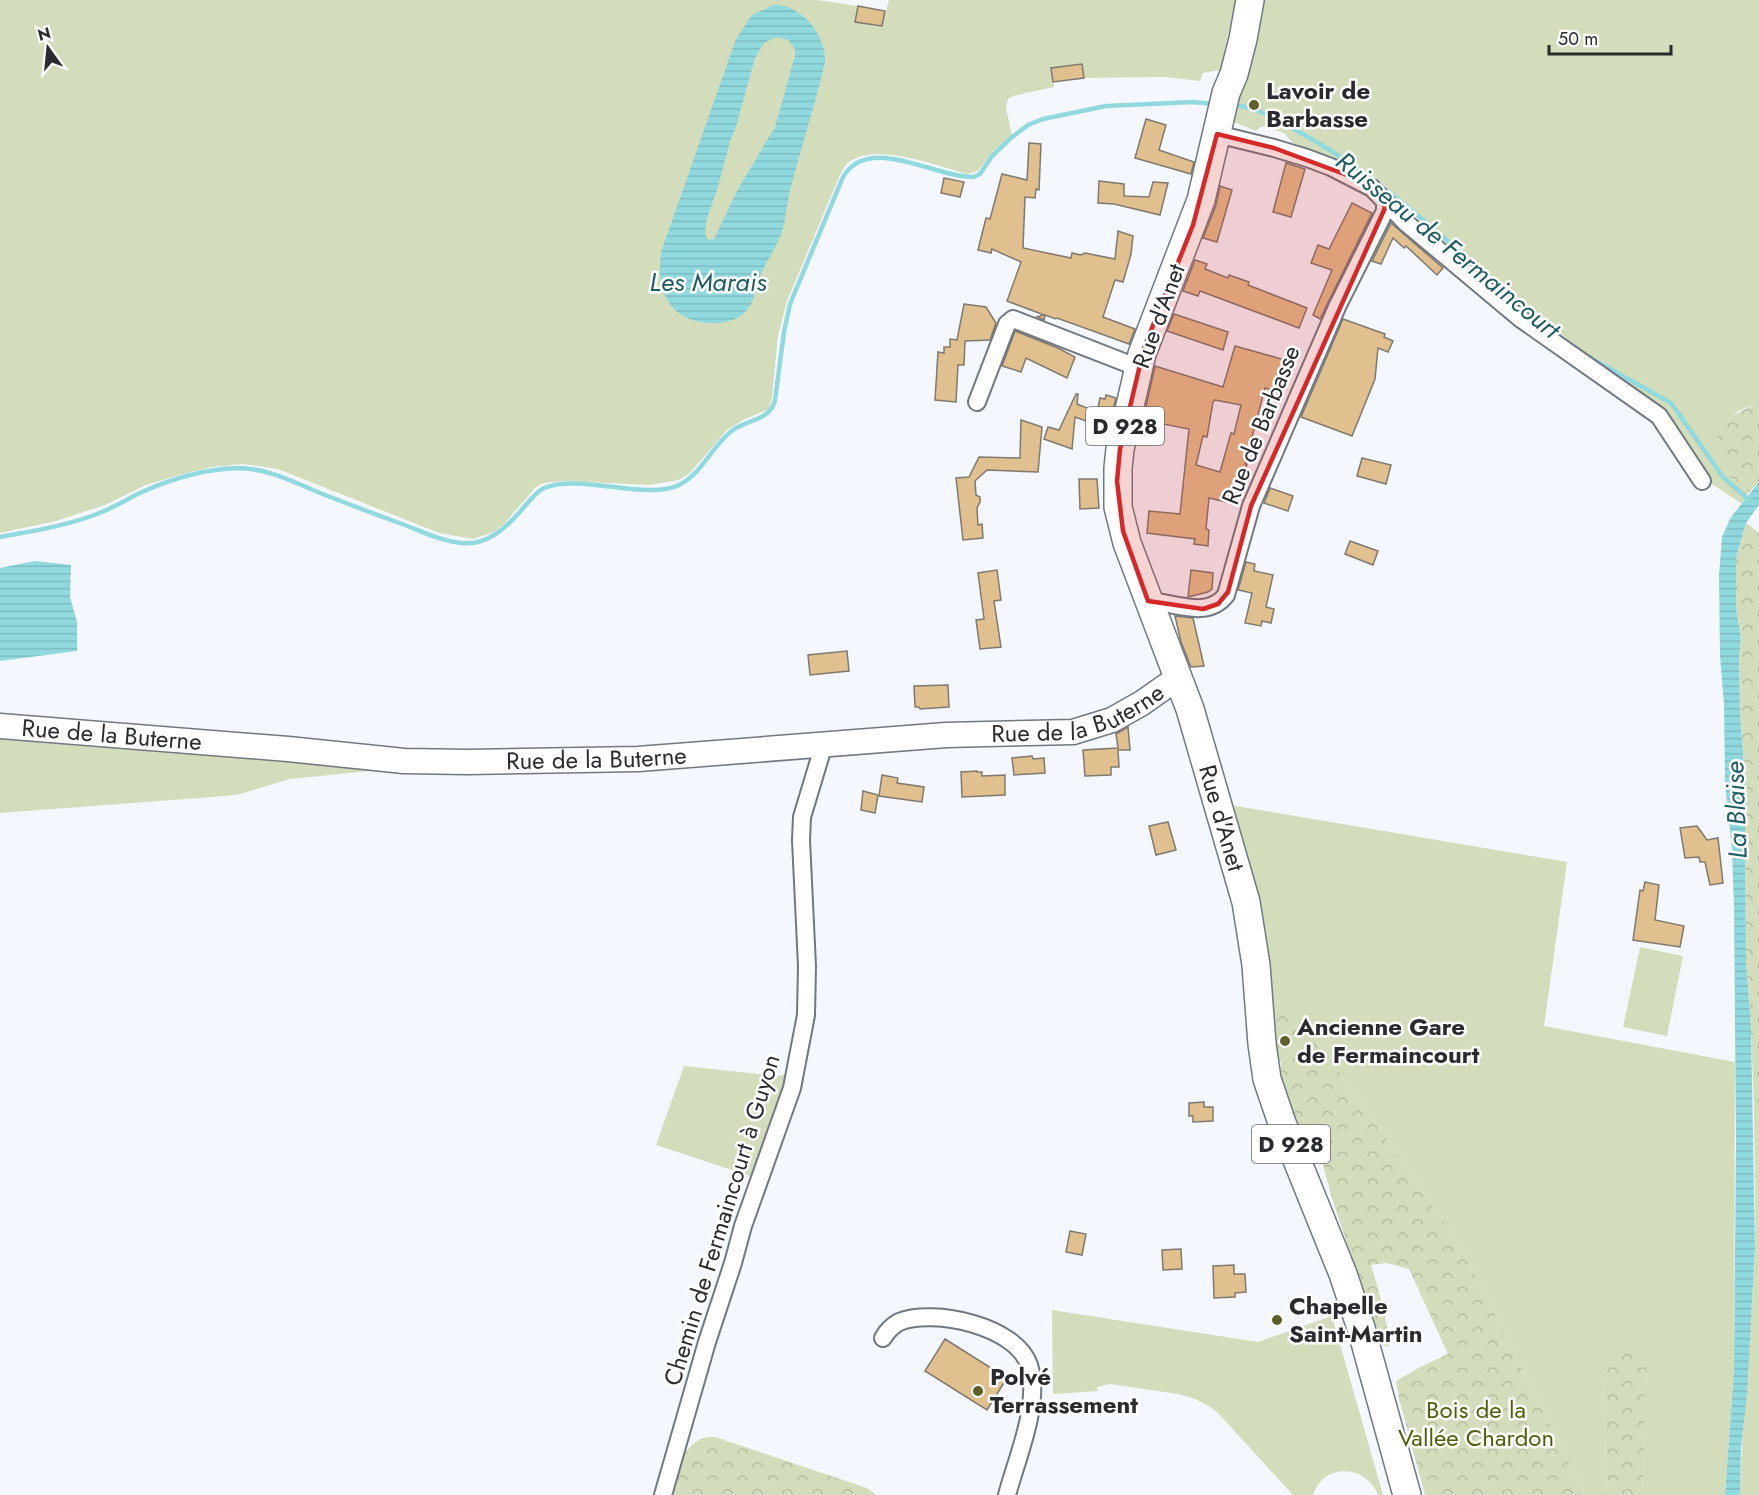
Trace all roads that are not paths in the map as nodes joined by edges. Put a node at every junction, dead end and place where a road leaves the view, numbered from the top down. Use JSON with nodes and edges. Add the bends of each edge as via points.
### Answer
{"nodes":[{"id":1,"x":1250,"y":0,"type":"edge"},
{"id":2,"x":1222,"y":116,"type":"junction"},
{"id":3,"x":1385,"y":202,"type":"junction"},
{"id":4,"x":1139,"y":368,"type":"junction"},
{"id":5,"x":977,"y":402,"type":"dead end"},
{"id":6,"x":1702,"y":482,"type":"dead end"},
{"id":7,"x":1148,"y":601,"type":"junction"},
{"id":8,"x":1175,"y":680,"type":"junction"},
{"id":9,"x":0,"y":726,"type":"edge"},
{"id":10,"x":824,"y":744,"type":"junction"},
{"id":11,"x":883,"y":1338,"type":"dead end"},
{"id":12,"x":663,"y":1495,"type":"edge"},
{"id":13,"x":1007,"y":1495,"type":"edge"},
{"id":14,"x":1407,"y":1495,"type":"edge"}],
"edges":[{"from":1,"to":2,"type":"main road","name":"Rue d'Anet","number":"D 928"},
{"from":2,"to":3,"type":"street","via":[[1274,148],[1331,167],[1372,188]]},
{"from":2,"to":4,"type":"main road","name":"Rue d'Anet","number":"D 928","via":[[1196,217]]},
{"from":3,"to":6,"type":"street","via":[[1521,319],[1659,416]]},
{"from":3,"to":7,"type":"street","name":"Rue de Barbasse","via":[[1251,506],[1226,595],[1208,608]]},
{"from":4,"to":5,"type":"street","via":[[1013,319],[1007,324]]},
{"from":4,"to":7,"type":"main road","name":"Rue d'Anet","number":"D 928","via":[[1120,449],[1117,495],[1123,531]]},
{"from":7,"to":8,"type":"main road","name":"Rue d'Anet","number":"D 928"},
{"from":8,"to":10,"type":"street","name":"Rue de la Buterne","via":[[1112,720],[1073,732],[946,735]]},
{"from":8,"to":14,"type":"main road","name":"Rue d'Anet","number":"D 928","via":[[1246,902],[1254,944],[1264,1062],[1274,1101],[1343,1274]]},
{"from":9,"to":10,"type":"street","name":"Rue de la Buterne","via":[[434,762],[638,759]]},
{"from":10,"to":12,"type":"street","name":"Chemin de Fermaincourt à Guyon","via":[[802,817],[806,1015],[792,1088],[743,1226]]},
{"from":11,"to":13,"type":"street","via":[[898,1323],[944,1318],[974,1324],[1017,1346],[1028,1363],[1031,1402]]}]}
